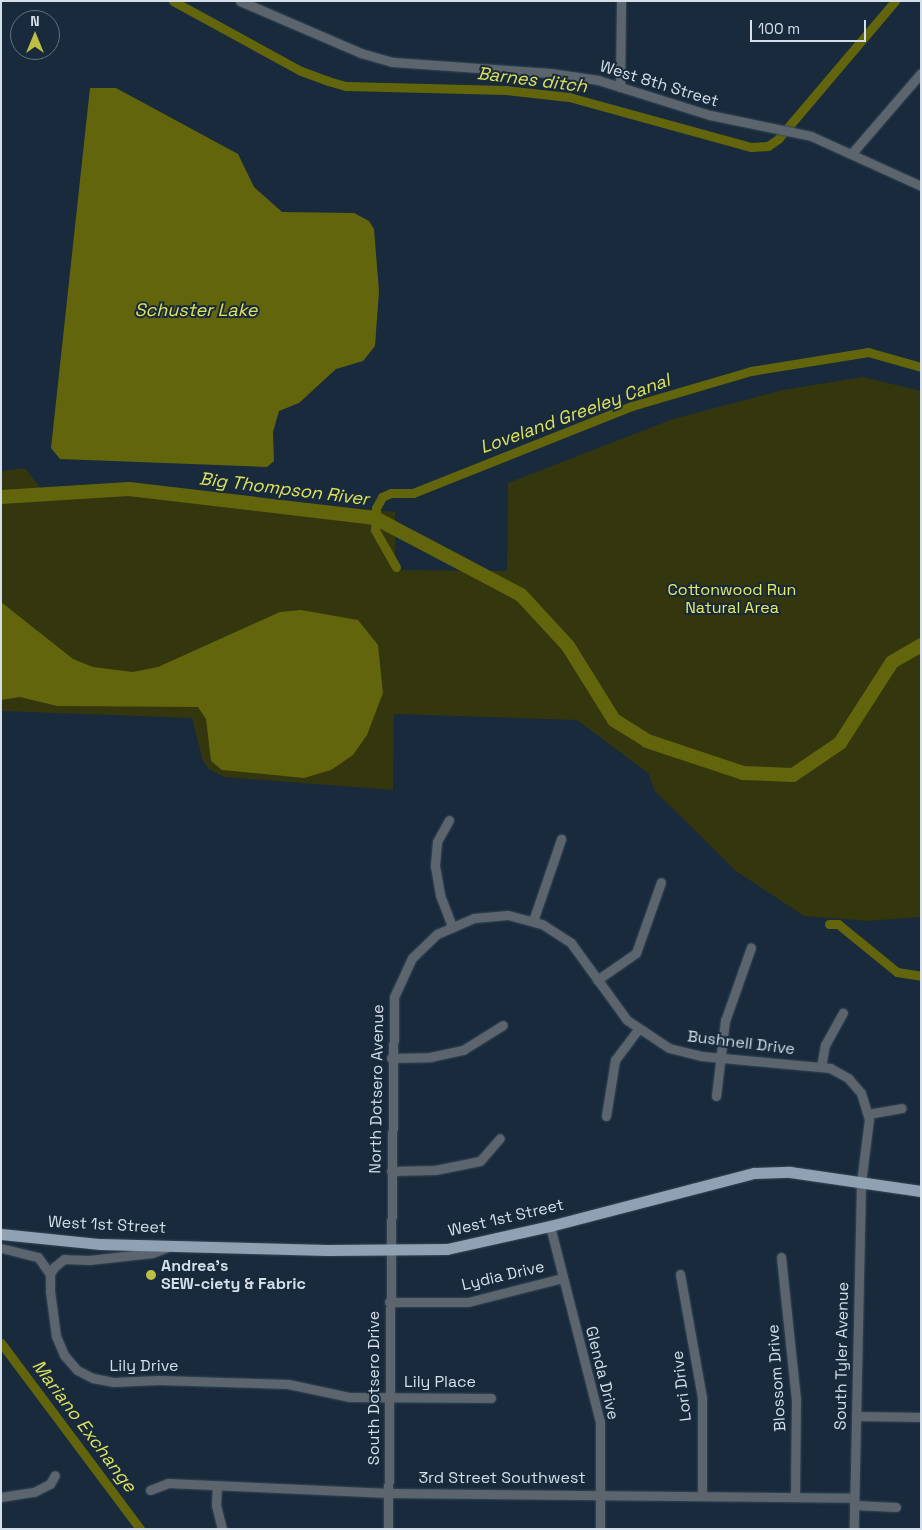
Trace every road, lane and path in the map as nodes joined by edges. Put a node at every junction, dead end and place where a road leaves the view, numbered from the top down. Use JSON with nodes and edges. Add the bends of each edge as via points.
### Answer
{"nodes":[{"id":1,"x":240,"y":1,"type":"edge"},
{"id":2,"x":621,"y":1,"type":"edge"},
{"id":3,"x":921,"y":73,"type":"edge"},
{"id":4,"x":620,"y":87,"type":"junction"},
{"id":5,"x":852,"y":153,"type":"junction"},
{"id":6,"x":921,"y":186,"type":"edge"},
{"id":7,"x":449,"y":820,"type":"dead end"},
{"id":8,"x":561,"y":839,"type":"dead end"},
{"id":9,"x":661,"y":882,"type":"dead end"},
{"id":10,"x":533,"y":921,"type":"junction"},
{"id":11,"x":452,"y":926,"type":"junction"},
{"id":12,"x":751,"y":947,"type":"dead end"},
{"id":13,"x":597,"y":980,"type":"junction"},
{"id":14,"x":843,"y":1013,"type":"dead end"},
{"id":15,"x":503,"y":1025,"type":"dead end"},
{"id":16,"x":638,"y":1030,"type":"junction"},
{"id":17,"x":721,"y":1057,"type":"junction"},
{"id":18,"x":391,"y":1058,"type":"junction"},
{"id":19,"x":821,"y":1067,"type":"junction"},
{"id":20,"x":716,"y":1096,"type":"dead end"},
{"id":21,"x":902,"y":1108,"type":"dead end"},
{"id":22,"x":868,"y":1114,"type":"junction"},
{"id":23,"x":606,"y":1116,"type":"dead end"},
{"id":24,"x":500,"y":1138,"type":"dead end"},
{"id":25,"x":391,"y":1171,"type":"junction"},
{"id":26,"x":861,"y":1183,"type":"junction"},
{"id":27,"x":921,"y":1191,"type":"edge"},
{"id":28,"x":550,"y":1226,"type":"junction"},
{"id":29,"x":1,"y":1234,"type":"edge"},
{"id":30,"x":176,"y":1245,"type":"junction"},
{"id":31,"x":1,"y":1248,"type":"edge"},
{"id":32,"x":390,"y":1248,"type":"junction"},
{"id":33,"x":781,"y":1257,"type":"dead end"},
{"id":34,"x":50,"y":1274,"type":"junction"},
{"id":35,"x":680,"y":1274,"type":"dead end"},
{"id":36,"x":562,"y":1278,"type":"junction"},
{"id":37,"x":390,"y":1302,"type":"junction"},
{"id":38,"x":390,"y":1397,"type":"junction"},
{"id":39,"x":491,"y":1398,"type":"dead end"},
{"id":40,"x":856,"y":1416,"type":"junction"},
{"id":41,"x":921,"y":1418,"type":"edge"},
{"id":42,"x":55,"y":1475,"type":"dead end"},
{"id":43,"x":216,"y":1486,"type":"junction"},
{"id":44,"x":150,"y":1490,"type":"dead end"},
{"id":45,"x":389,"y":1492,"type":"junction"},
{"id":46,"x":602,"y":1494,"type":"junction"},
{"id":47,"x":702,"y":1496,"type":"junction"},
{"id":48,"x":1,"y":1497,"type":"edge"},
{"id":49,"x":795,"y":1497,"type":"junction"},
{"id":50,"x":854,"y":1501,"type":"junction"},
{"id":51,"x":896,"y":1507,"type":"dead end"},
{"id":52,"x":222,"y":1529,"type":"edge"},
{"id":53,"x":388,"y":1529,"type":"edge"},
{"id":54,"x":600,"y":1529,"type":"edge"},
{"id":55,"x":854,"y":1529,"type":"edge"}],
"edges":[{"from":1,"to":4,"type":"street","name":"West 8th Street","via":[[361,53],[393,62],[550,72]]},
{"from":2,"to":4,"type":"street"},
{"from":3,"to":5,"type":"street"},
{"from":4,"to":5,"type":"street","name":"West 8th Street","via":[[710,115],[825,140]]},
{"from":5,"to":6,"type":"street","name":"West 8th Street"},
{"from":7,"to":11,"type":"street","via":[[436,842],[434,866],[440,895]]},
{"from":8,"to":10,"type":"street"},
{"from":9,"to":13,"type":"street","via":[[636,953]]},
{"from":10,"to":11,"type":"street","name":"Bushnell Drive","via":[[508,915],[485,916]]},
{"from":10,"to":13,"type":"street","name":"Bushnell Drive","via":[[571,943]]},
{"from":11,"to":18,"type":"street","name":"North Dotsero Avenue","via":[[419,950],[398,983],[392,1010]]},
{"from":12,"to":17,"type":"street","via":[[725,1021]]},
{"from":13,"to":16,"type":"street","name":"Bushnell Drive"},
{"from":14,"to":19,"type":"street","via":[[825,1045]]},
{"from":15,"to":18,"type":"street","via":[[456,1052],[430,1057]]},
{"from":16,"to":17,"type":"street","name":"Bushnell Drive","via":[[669,1048]]},
{"from":16,"to":23,"type":"street","via":[[615,1060]]},
{"from":17,"to":19,"type":"street","name":"Bushnell Drive"},
{"from":17,"to":20,"type":"street"},
{"from":18,"to":25,"type":"street","name":"North Dotsero Avenue"},
{"from":19,"to":22,"type":"street","name":"Bushnell Drive","via":[[836,1070],[853,1082],[861,1093]]},
{"from":21,"to":22,"type":"street"},
{"from":22,"to":26,"type":"street","name":"Bushnell Drive"},
{"from":24,"to":25,"type":"street","via":[[496,1147],[480,1162],[435,1170]]},
{"from":25,"to":32,"type":"street","name":"North Dotsero Avenue"},
{"from":26,"to":27,"type":"main road","name":"West 1st Street"},
{"from":26,"to":28,"type":"main road","name":"West 1st Street","via":[[790,1172],[754,1173]]},
{"from":26,"to":40,"type":"street","name":"South Tyler Avenue"},
{"from":28,"to":32,"type":"main road","name":"West 1st Street","via":[[457,1248]]},
{"from":28,"to":36,"type":"street","name":"Glenda Drive"},
{"from":29,"to":30,"type":"main road","name":"West 1st Street","via":[[100,1244]]},
{"from":30,"to":32,"type":"main road","name":"West 1st Street","via":[[327,1250]]},
{"from":30,"to":34,"type":"street","via":[[152,1253],[89,1260],[64,1259]]},
{"from":31,"to":34,"type":"street","via":[[38,1256]]},
{"from":32,"to":37,"type":"street","name":"South Dotsero Drive"},
{"from":33,"to":49,"type":"street","name":"Blossom Drive","via":[[796,1399]]},
{"from":34,"to":38,"type":"street","name":"Lily Drive","via":[[60,1346],[70,1363],[93,1378],[113,1382],[159,1380],[288,1384],[349,1397]]},
{"from":35,"to":47,"type":"street","name":"Lori Drive","via":[[702,1398]]},
{"from":36,"to":37,"type":"street","name":"Lydia Drive","via":[[468,1302]]},
{"from":36,"to":46,"type":"street","name":"Glenda Drive","via":[[600,1422]]},
{"from":37,"to":38,"type":"street","name":"South Dotsero Drive"},
{"from":38,"to":39,"type":"street","name":"Lily Place"},
{"from":38,"to":45,"type":"street","name":"South Dotsero Drive"},
{"from":40,"to":41,"type":"street"},
{"from":40,"to":50,"type":"street","name":"South Tyler Avenue"},
{"from":42,"to":48,"type":"street","via":[[50,1484],[34,1492]]},
{"from":43,"to":44,"type":"street","name":"3rd Street Southwest","via":[[168,1483]]},
{"from":43,"to":45,"type":"street","name":"3rd Street Southwest"},
{"from":43,"to":52,"type":"street"},
{"from":45,"to":46,"type":"street","name":"3rd Street Southwest"},
{"from":45,"to":53,"type":"street","name":"South Dotsero Drive"},
{"from":46,"to":47,"type":"street","name":"3rd Street Southwest"},
{"from":46,"to":54,"type":"street","name":"Glenda Drive"},
{"from":47,"to":49,"type":"street","name":"3rd Street Southwest"},
{"from":49,"to":50,"type":"street","name":"3rd Street Southwest"},
{"from":50,"to":51,"type":"street","name":"3rd Street Southwest"},
{"from":50,"to":55,"type":"street","name":"South Tyler Avenue"}]}
